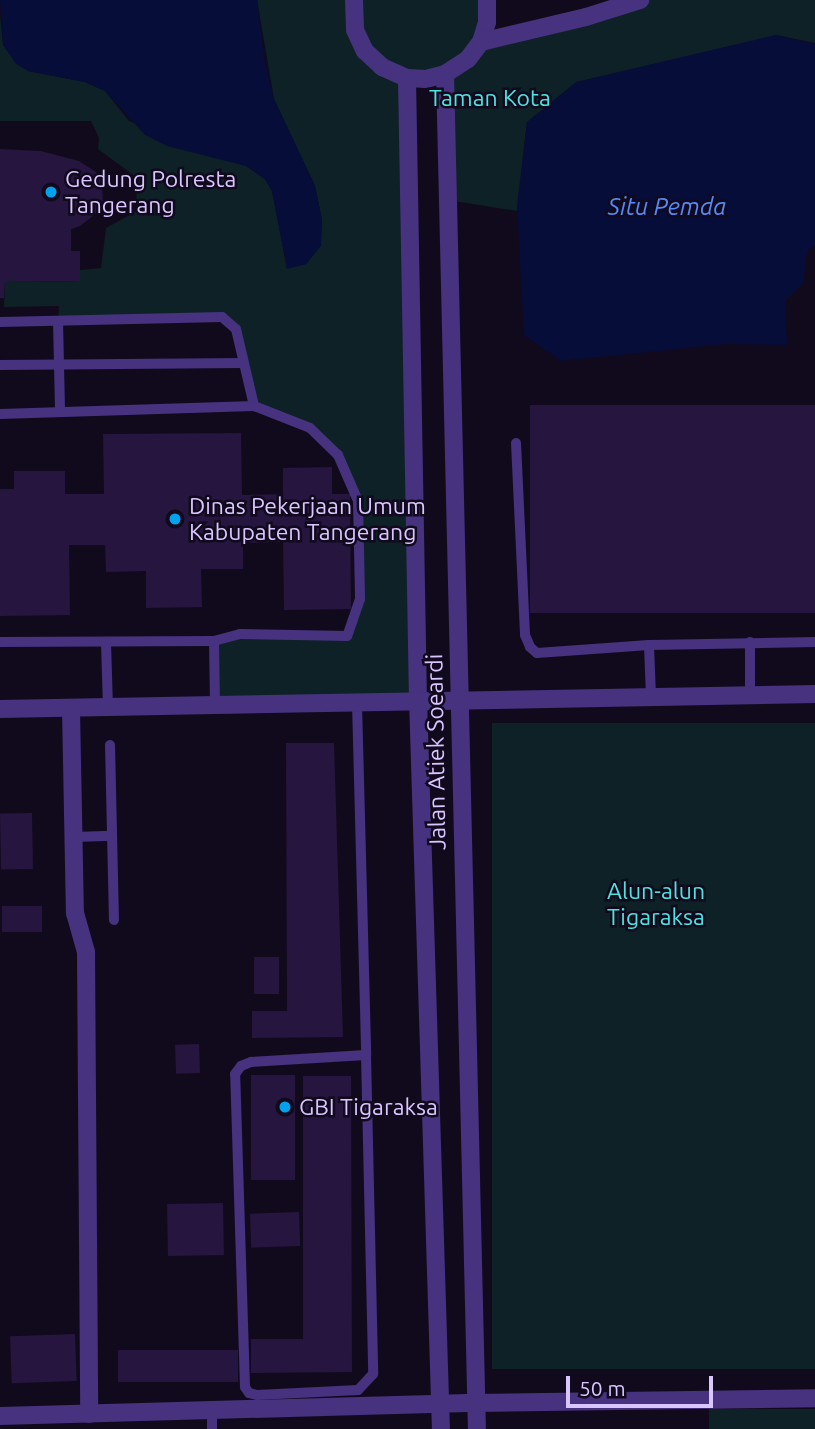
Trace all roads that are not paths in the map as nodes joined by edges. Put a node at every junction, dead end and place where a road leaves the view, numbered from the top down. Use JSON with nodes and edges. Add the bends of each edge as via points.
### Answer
{"nodes":[{"id":1,"x":354,"y":0,"type":"edge"},
{"id":2,"x":487,"y":0,"type":"edge"},
{"id":3,"x":640,"y":0,"type":"edge"},
{"id":4,"x":481,"y":42,"type":"junction"},
{"id":5,"x":445,"y":74,"type":"junction"},
{"id":6,"x":407,"y":78,"type":"junction"},
{"id":7,"x":58,"y":321,"type":"junction"},
{"id":8,"x":0,"y":322,"type":"edge"},
{"id":9,"x":243,"y":363,"type":"junction"},
{"id":10,"x":59,"y":364,"type":"junction"},
{"id":11,"x":0,"y":365,"type":"edge"},
{"id":12,"x":254,"y":406,"type":"junction"},
{"id":13,"x":60,"y":412,"type":"junction"},
{"id":14,"x":0,"y":414,"type":"edge"},
{"id":15,"x":516,"y":443,"type":"dead end"},
{"id":16,"x":215,"y":641,"type":"junction"},
{"id":17,"x":0,"y":642,"type":"edge"},
{"id":18,"x":750,"y":642,"type":"junction"},
{"id":19,"x":815,"y":642,"type":"edge"},
{"id":20,"x":106,"y":643,"type":"junction"},
{"id":21,"x":649,"y":645,"type":"junction"},
{"id":22,"x":815,"y":694,"type":"edge"},
{"id":23,"x":750,"y":695,"type":"junction"},
{"id":24,"x":651,"y":696,"type":"junction"},
{"id":25,"x":460,"y":698,"type":"junction"},
{"id":26,"x":418,"y":699,"type":"junction"},
{"id":27,"x":356,"y":703,"type":"junction"},
{"id":28,"x":215,"y":705,"type":"junction"},
{"id":29,"x":108,"y":708,"type":"junction"},
{"id":30,"x":0,"y":709,"type":"edge"},
{"id":31,"x":71,"y":709,"type":"junction"},
{"id":32,"x":110,"y":745,"type":"dead end"},
{"id":33,"x":112,"y":836,"type":"junction"},
{"id":34,"x":74,"y":837,"type":"junction"},
{"id":35,"x":114,"y":920,"type":"dead end"},
{"id":36,"x":366,"y":1055,"type":"junction"},
{"id":37,"x":815,"y":1398,"type":"edge"},
{"id":38,"x":476,"y":1402,"type":"junction"},
{"id":39,"x":441,"y":1405,"type":"junction"},
{"id":40,"x":89,"y":1414,"type":"junction"},
{"id":41,"x":0,"y":1416,"type":"edge"},
{"id":42,"x":212,"y":1420,"type":"edge"},
{"id":43,"x":442,"y":1429,"type":"edge"},
{"id":44,"x":477,"y":1429,"type":"edge"}],
"edges":[{"from":1,"to":6,"type":"street","via":[[355,30],[365,51],[382,67]]},
{"from":2,"to":4,"type":"street"},
{"from":3,"to":4,"type":"street"},
{"from":4,"to":5,"type":"street","via":[[468,60]]},
{"from":5,"to":6,"type":"street"},
{"from":5,"to":25,"type":"street","name":"Jalan Atiek Soeardi"},
{"from":6,"to":26,"type":"street","name":"Jalan Atiek Soeardi"},
{"from":7,"to":8,"type":"lane"},
{"from":7,"to":9,"type":"lane","via":[[222,317],[236,329]]},
{"from":7,"to":10,"type":"lane"},
{"from":9,"to":10,"type":"lane"},
{"from":9,"to":12,"type":"lane"},
{"from":10,"to":11,"type":"lane"},
{"from":10,"to":13,"type":"lane"},
{"from":12,"to":13,"type":"lane"},
{"from":12,"to":16,"type":"lane","via":[[310,428],[338,455],[358,501],[360,598],[347,636],[240,634]]},
{"from":13,"to":14,"type":"lane"},
{"from":15,"to":21,"type":"lane","via":[[525,635],[530,648],[537,653]]},
{"from":16,"to":20,"type":"lane"},
{"from":16,"to":28,"type":"lane"},
{"from":17,"to":20,"type":"lane"},
{"from":18,"to":19,"type":"lane"},
{"from":18,"to":21,"type":"lane"},
{"from":18,"to":23,"type":"lane"},
{"from":20,"to":29,"type":"lane"},
{"from":21,"to":24,"type":"lane"},
{"from":22,"to":23,"type":"street"},
{"from":23,"to":24,"type":"street"},
{"from":24,"to":25,"type":"street"},
{"from":25,"to":26,"type":"street"},
{"from":25,"to":38,"type":"street","name":"Jalan Atiek Soeardi"},
{"from":26,"to":27,"type":"street"},
{"from":26,"to":39,"type":"street","name":"Jalan Atiek Soeardi"},
{"from":27,"to":28,"type":"street"},
{"from":27,"to":36,"type":"lane"},
{"from":28,"to":29,"type":"street"},
{"from":29,"to":31,"type":"street"},
{"from":30,"to":31,"type":"street"},
{"from":31,"to":34,"type":"street"},
{"from":32,"to":33,"type":"lane"},
{"from":33,"to":34,"type":"lane"},
{"from":33,"to":35,"type":"lane"},
{"from":34,"to":40,"type":"street","via":[[75,913],[86,952]]},
{"from":36,"to":36,"type":"lane","via":[[373,1374],[358,1390],[249,1393],[245,1387],[235,1074],[251,1062]]},
{"from":37,"to":38,"type":"street"},
{"from":38,"to":39,"type":"street"},
{"from":38,"to":44,"type":"street","name":"Jalan Atiek Soeardi"},
{"from":39,"to":42,"type":"street"},
{"from":39,"to":43,"type":"street","name":"Jalan Atiek Soeardi"},
{"from":40,"to":41,"type":"street"},
{"from":40,"to":42,"type":"street"}]}
